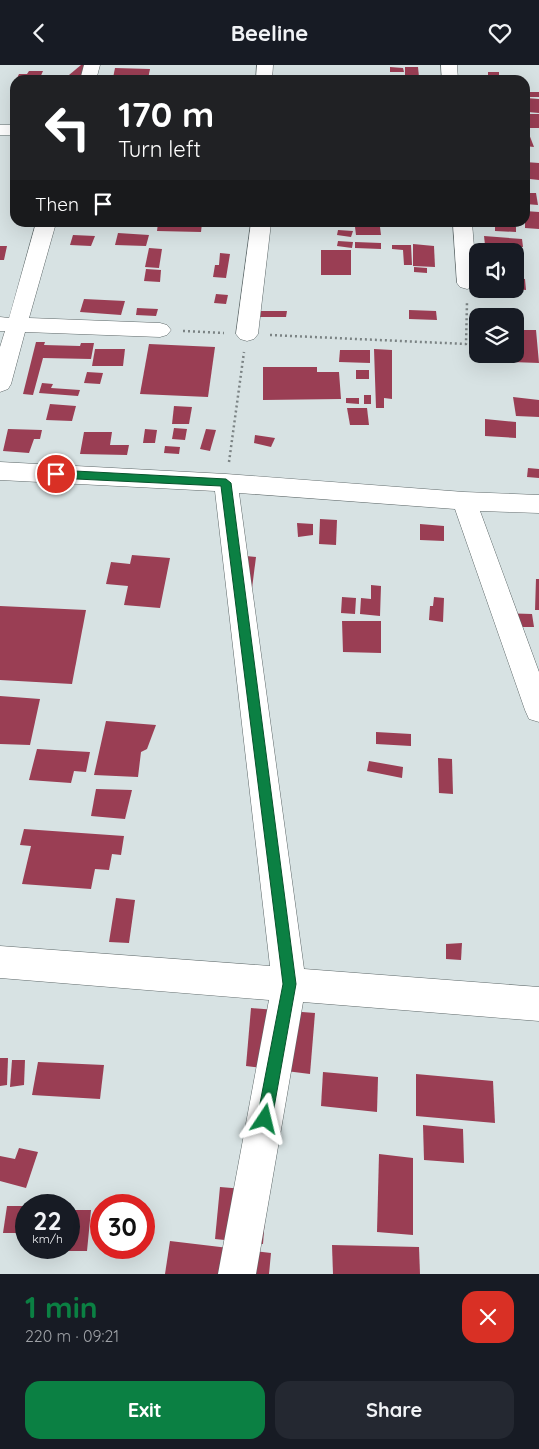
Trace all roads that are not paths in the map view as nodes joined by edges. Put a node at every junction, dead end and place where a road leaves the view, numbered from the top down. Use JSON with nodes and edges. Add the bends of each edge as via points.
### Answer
{"nodes":[{"id":1,"x":44,"y":227,"type":"edge"},
{"id":2,"x":260,"y":227,"type":"edge"},
{"id":3,"x":462,"y":227,"type":"edge"},
{"id":4,"x":466,"y":283,"type":"road end"},
{"id":5,"x":8,"y":324,"type":"edge"},
{"id":6,"x":160,"y":330,"type":"road end"},
{"id":7,"x":247,"y":334,"type":"road end"},
{"id":8,"x":0,"y":384,"type":"edge"},
{"id":9,"x":0,"y":471,"type":"edge"},
{"id":10,"x":226,"y":483,"type":"junction"},
{"id":11,"x":464,"y":501,"type":"junction"},
{"id":12,"x":539,"y":504,"type":"edge"},
{"id":13,"x":539,"y":710,"type":"edge"},
{"id":14,"x":0,"y":962,"type":"edge"},
{"id":15,"x":290,"y":984,"type":"junction"},
{"id":16,"x":539,"y":1004,"type":"edge"},
{"id":17,"x":237,"y":1274,"type":"edge"}],
"edges":[{"from":1,"to":5,"type":"street"},
{"from":2,"to":7,"type":"street"},
{"from":3,"to":4,"type":"street"},
{"from":5,"to":6,"type":"street"},
{"from":5,"to":8,"type":"street"},
{"from":9,"to":10,"type":"street"},
{"from":10,"to":11,"type":"street"},
{"from":10,"to":15,"type":"street"},
{"from":11,"to":12,"type":"street"},
{"from":11,"to":13,"type":"street"},
{"from":14,"to":15,"type":"street"},
{"from":15,"to":16,"type":"street"},
{"from":15,"to":17,"type":"street"}]}
